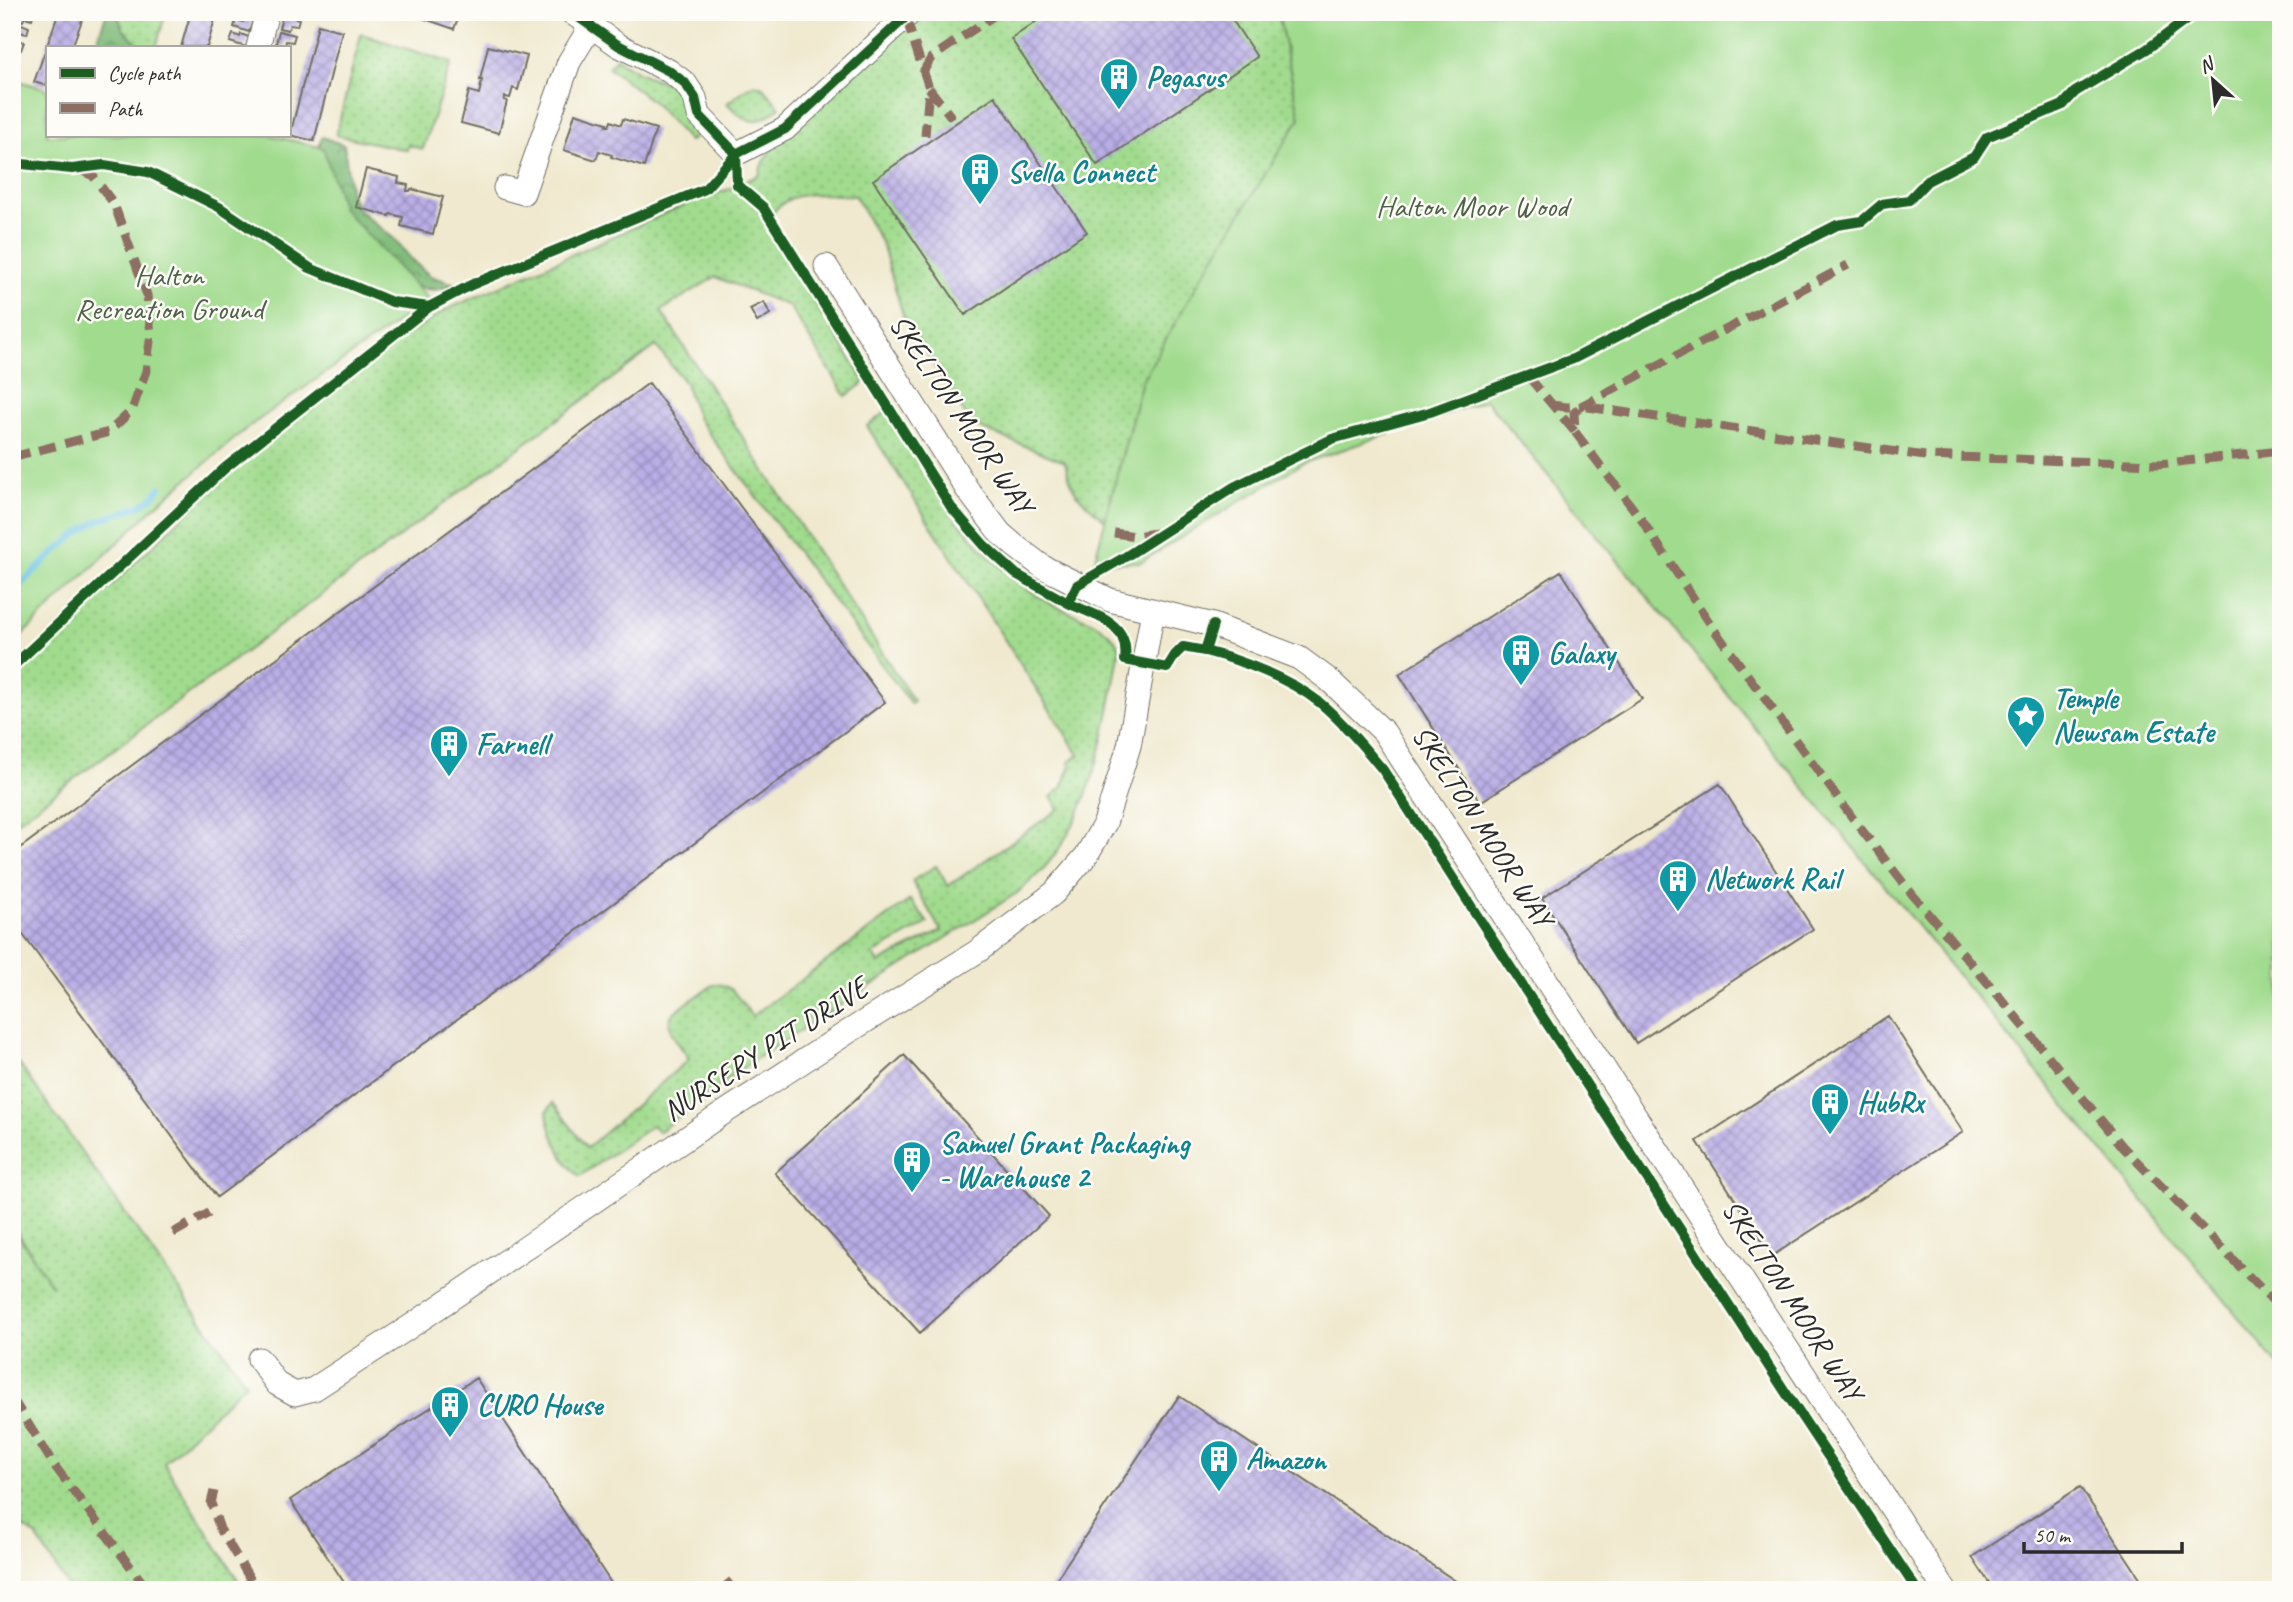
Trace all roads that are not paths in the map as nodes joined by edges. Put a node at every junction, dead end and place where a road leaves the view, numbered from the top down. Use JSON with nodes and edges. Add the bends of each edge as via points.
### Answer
{"nodes":[{"id":1,"x":267,"y":12,"type":"edge"},
{"id":2,"x":571,"y":12,"type":"edge"},
{"id":3,"x":911,"y":12,"type":"edge"},
{"id":4,"x":591,"y":26,"type":"junction"},
{"id":5,"x":258,"y":46,"type":"edge"},
{"id":6,"x":505,"y":188,"type":"dead end"},
{"id":7,"x":826,"y":266,"type":"dead end"},
{"id":8,"x":1153,"y":610,"type":"junction"},
{"id":9,"x":259,"y":1359,"type":"dead end"},
{"id":10,"x":1945,"y":1590,"type":"edge"}],
"edges":[{"from":1,"to":5,"type":"street"},
{"from":2,"to":4,"type":"street"},
{"from":3,"to":4,"type":"street","via":[[785,129],[736,153],[699,115],[685,83]]},
{"from":4,"to":6,"type":"street","via":[[569,62],[523,193]]},
{"from":7,"to":8,"type":"street","name":"SKELTON MOOR WAY","via":[[967,489],[1000,533],[1043,568],[1110,600]]},
{"from":8,"to":9,"type":"street","name":"NURSERY PIT DRIVE","via":[[1129,746],[1105,823],[1086,856],[1054,893],[978,951],[731,1108],[314,1389],[295,1394],[277,1384]]},
{"from":8,"to":10,"type":"street","name":"SKELTON MOOR WAY","via":[[1213,625],[1299,658],[1384,732]]}]}
